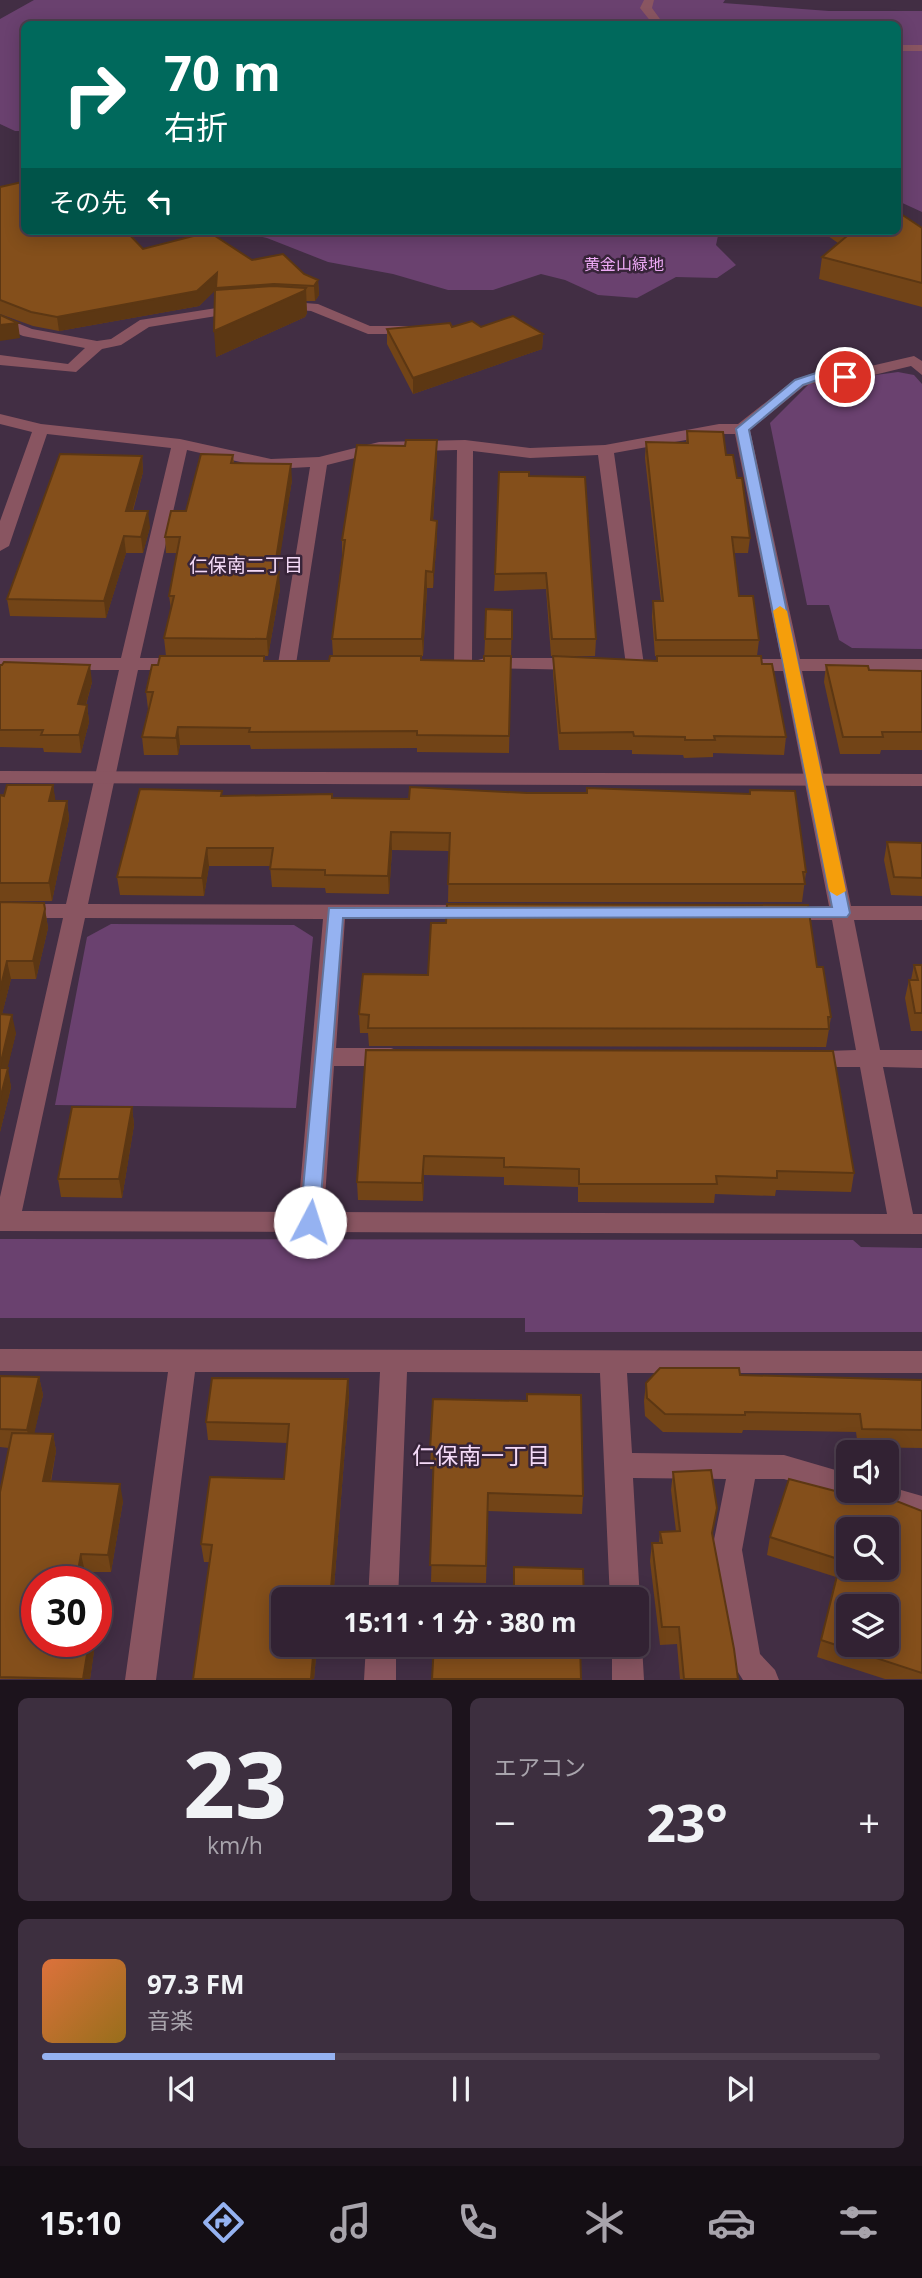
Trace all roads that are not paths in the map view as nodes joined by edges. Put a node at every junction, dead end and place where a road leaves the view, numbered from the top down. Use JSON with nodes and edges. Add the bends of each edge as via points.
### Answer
{"nodes":[{"id":1,"x":649,"y":0,"type":"edge"},
{"id":2,"x":656,"y":21,"type":"edge"},
{"id":3,"x":901,"y":48,"type":"edge"},
{"id":4,"x":922,"y":48,"type":"edge"},
{"id":5,"x":0,"y":320,"type":"edge"},
{"id":6,"x":432,"y":331,"type":"edge"},
{"id":7,"x":97,"y":346,"type":"junction"},
{"id":8,"x":0,"y":360,"type":"edge"},
{"id":9,"x":922,"y":370,"type":"edge"},
{"id":10,"x":0,"y":419,"type":"edge"},
{"id":11,"x":41,"y":429,"type":"junction"},
{"id":12,"x":742,"y":429,"type":"junction"},
{"id":13,"x":180,"y":444,"type":"junction"},
{"id":14,"x":465,"y":444,"type":"junction"},
{"id":15,"x":605,"y":450,"type":"junction"},
{"id":16,"x":319,"y":462,"type":"junction"},
{"id":17,"x":0,"y":546,"type":"edge"},
{"id":18,"x":0,"y":664,"type":"edge"},
{"id":19,"x":127,"y":664,"type":"junction"},
{"id":20,"x":207,"y":664,"type":"edge"},
{"id":21,"x":287,"y":664,"type":"edge"},
{"id":22,"x":595,"y":664,"type":"edge"},
{"id":23,"x":635,"y":665,"type":"edge"},
{"id":24,"x":726,"y":665,"type":"edge"},
{"id":25,"x":791,"y":665,"type":"junction"},
{"id":26,"x":922,"y":665,"type":"edge"},
{"id":27,"x":0,"y":777,"type":"edge"},
{"id":28,"x":106,"y":777,"type":"junction"},
{"id":29,"x":922,"y":780,"type":"edge"},
{"id":30,"x":816,"y":781,"type":"junction"},
{"id":31,"x":0,"y":911,"type":"edge"},
{"id":32,"x":78,"y":911,"type":"junction"},
{"id":33,"x":335,"y":912,"type":"junction"},
{"id":34,"x":499,"y":912,"type":"edge"},
{"id":35,"x":760,"y":913,"type":"edge"},
{"id":36,"x":842,"y":913,"type":"junction"},
{"id":37,"x":922,"y":913,"type":"edge"},
{"id":38,"x":325,"y":1057,"type":"junction"},
{"id":39,"x":409,"y":1057,"type":"edge"},
{"id":40,"x":785,"y":1058,"type":"edge"},
{"id":41,"x":869,"y":1059,"type":"junction"},
{"id":42,"x":922,"y":1059,"type":"edge"},
{"id":43,"x":4,"y":1221,"type":"edge"},
{"id":44,"x":310,"y":1222,"type":"junction"},
{"id":45,"x":912,"y":1224,"type":"edge"},
{"id":46,"x":0,"y":1360,"type":"edge"},
{"id":47,"x":183,"y":1362,"type":"junction"},
{"id":48,"x":613,"y":1362,"type":"junction"},
{"id":49,"x":922,"y":1362,"type":"edge"},
{"id":50,"x":394,"y":1363,"type":"junction"},
{"id":51,"x":621,"y":1465,"type":"junction"},
{"id":52,"x":743,"y":1466,"type":"junction"},
{"id":53,"x":836,"y":1483,"type":"edge"},
{"id":54,"x":899,"y":1503,"type":"edge"},
{"id":55,"x":922,"y":1510,"type":"edge"},
{"id":56,"x":384,"y":1587,"type":"edge"},
{"id":57,"x":625,"y":1587,"type":"edge"},
{"id":58,"x":381,"y":1657,"type":"edge"},
{"id":59,"x":627,"y":1657,"type":"edge"},
{"id":60,"x":140,"y":1679,"type":"edge"},
{"id":61,"x":380,"y":1679,"type":"edge"},
{"id":62,"x":628,"y":1679,"type":"edge"},
{"id":63,"x":764,"y":1679,"type":"edge"}],
"edges":[{"from":1,"to":2,"type":"street","via":[[646,8]]},
{"from":3,"to":4,"type":"street"},
{"from":5,"to":7,"type":"street","via":[[28,333]]},
{"from":6,"to":7,"type":"street","via":[[368,330],[313,307],[275,304],[145,323],[117,342]]},
{"from":7,"to":8,"type":"street","via":[[71,369]]},
{"from":9,"to":12,"type":"street","via":[[914,361],[845,377],[816,377],[799,383]]},
{"from":10,"to":11,"type":"street"},
{"from":11,"to":13,"type":"street"},
{"from":11,"to":17,"type":"street"},
{"from":12,"to":15,"type":"street"},
{"from":12,"to":25,"type":"street"},
{"from":13,"to":16,"type":"street","via":[[271,464]]},
{"from":13,"to":19,"type":"street"},
{"from":14,"to":15,"type":"street","via":[[530,453]]},
{"from":14,"to":16,"type":"street","via":[[379,447]]},
{"from":14,"to":22,"type":"street","via":[[456,664]]},
{"from":15,"to":23,"type":"street"},
{"from":16,"to":21,"type":"street"},
{"from":18,"to":19,"type":"street"},
{"from":19,"to":20,"type":"street"},
{"from":19,"to":28,"type":"street"},
{"from":24,"to":25,"type":"street"},
{"from":25,"to":26,"type":"street"},
{"from":25,"to":30,"type":"street"},
{"from":27,"to":28,"type":"street"},
{"from":28,"to":30,"type":"street"},
{"from":28,"to":32,"type":"street"},
{"from":29,"to":30,"type":"street"},
{"from":30,"to":36,"type":"street"},
{"from":31,"to":32,"type":"street"},
{"from":32,"to":33,"type":"street"},
{"from":32,"to":43,"type":"street"},
{"from":33,"to":34,"type":"street"},
{"from":33,"to":38,"type":"street"},
{"from":35,"to":36,"type":"street"},
{"from":36,"to":37,"type":"street"},
{"from":36,"to":41,"type":"street"},
{"from":38,"to":39,"type":"street"},
{"from":38,"to":44,"type":"street"},
{"from":40,"to":41,"type":"street"},
{"from":41,"to":42,"type":"street"},
{"from":41,"to":45,"type":"street"},
{"from":43,"to":44,"type":"street"},
{"from":44,"to":45,"type":"street"},
{"from":46,"to":47,"type":"street"},
{"from":47,"to":50,"type":"street"},
{"from":47,"to":60,"type":"street"},
{"from":48,"to":49,"type":"street"},
{"from":48,"to":50,"type":"street"},
{"from":48,"to":51,"type":"street"},
{"from":50,"to":56,"type":"street"},
{"from":51,"to":52,"type":"street"},
{"from":51,"to":57,"type":"street"},
{"from":52,"to":53,"type":"street","via":[[784,1467]]},
{"from":52,"to":63,"type":"street","via":[[727,1550],[746,1661]]},
{"from":54,"to":55,"type":"street"},
{"from":58,"to":61,"type":"street"},
{"from":59,"to":62,"type":"street"}]}
